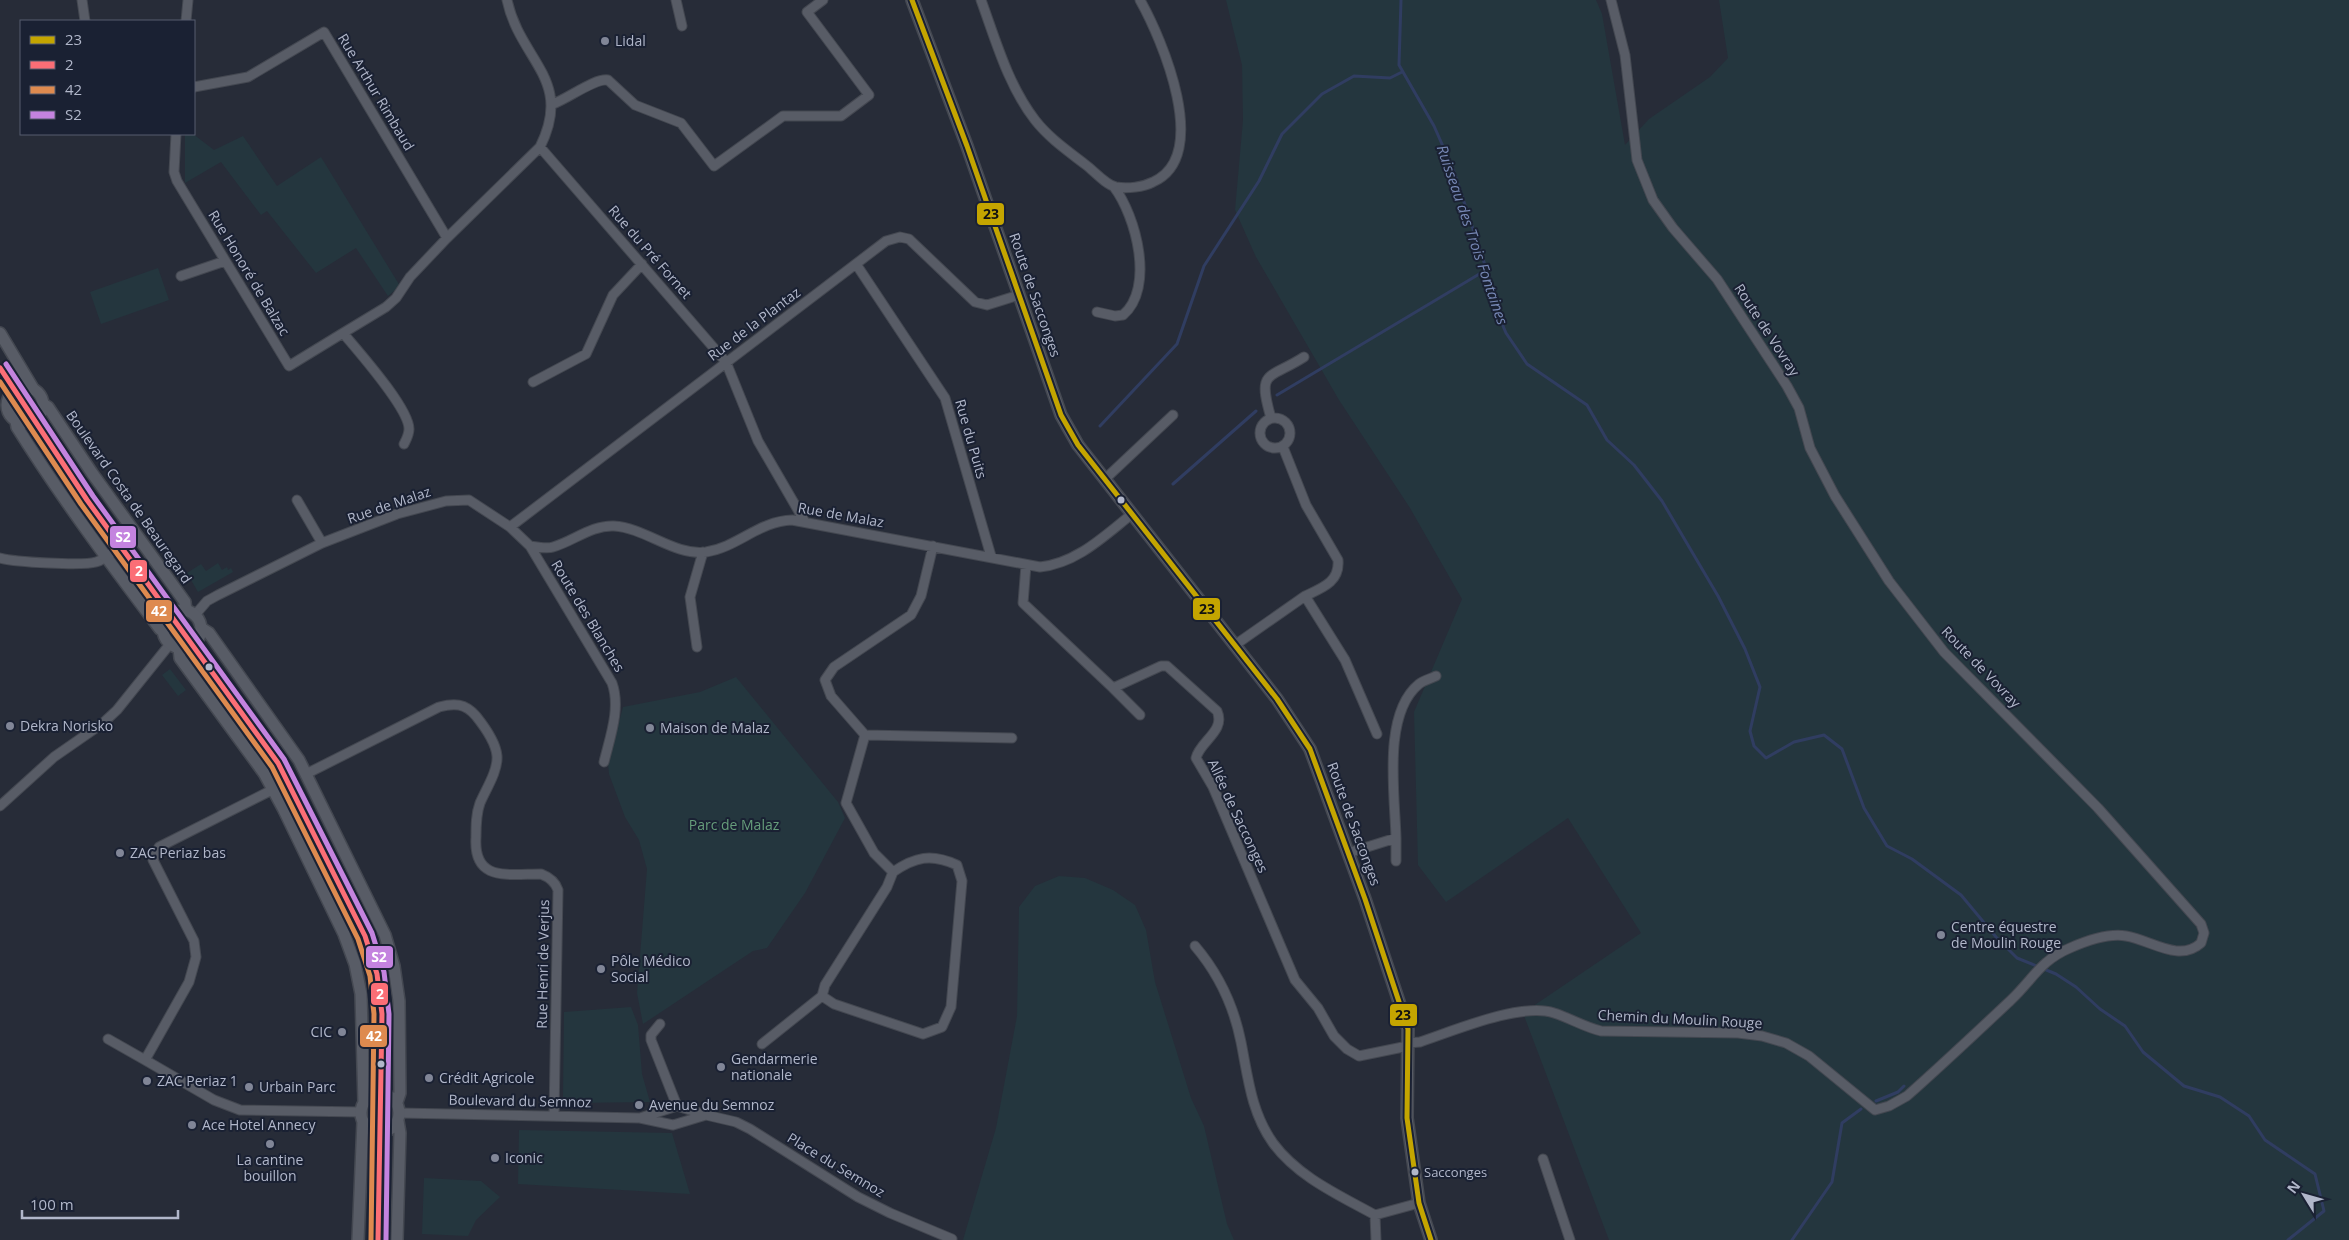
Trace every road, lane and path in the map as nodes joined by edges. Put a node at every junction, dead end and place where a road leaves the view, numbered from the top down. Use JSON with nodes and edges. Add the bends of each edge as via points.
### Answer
{"nodes":[{"id":1,"x":82,"y":0,"type":"edge"},
{"id":2,"x":188,"y":0,"type":"edge"},
{"id":3,"x":507,"y":0,"type":"edge"},
{"id":4,"x":676,"y":0,"type":"edge"},
{"id":5,"x":823,"y":0,"type":"edge"},
{"id":6,"x":912,"y":0,"type":"edge"},
{"id":7,"x":981,"y":0,"type":"edge"},
{"id":8,"x":1140,"y":0,"type":"edge"},
{"id":9,"x":1611,"y":0,"type":"edge"},
{"id":10,"x":85,"y":20,"type":"edge"},
{"id":11,"x":186,"y":20,"type":"edge"},
{"id":12,"x":682,"y":26,"type":"dead end"},
{"id":13,"x":195,"y":87,"type":"edge"},
{"id":14,"x":553,"y":104,"type":"junction"},
{"id":15,"x":176,"y":135,"type":"edge"},
{"id":16,"x":540,"y":147,"type":"junction"},
{"id":17,"x":1114,"y":187,"type":"junction"},
{"id":18,"x":447,"y":238,"type":"junction"},
{"id":19,"x":225,"y":261,"type":"junction"},
{"id":20,"x":642,"y":264,"type":"junction"},
{"id":21,"x":856,"y":264,"type":"junction"},
{"id":22,"x":181,"y":276,"type":"dead end"},
{"id":23,"x":1019,"y":295,"type":"junction"},
{"id":24,"x":1097,"y":312,"type":"dead end"},
{"id":25,"x":343,"y":332,"type":"junction"},
{"id":26,"x":0,"y":333,"type":"edge"},
{"id":27,"x":1304,"y":357,"type":"dead end"},
{"id":28,"x":726,"y":362,"type":"junction"},
{"id":29,"x":533,"y":382,"type":"dead end"},
{"id":30,"x":34,"y":390,"type":"junction"},
{"id":31,"x":4,"y":404,"type":"edge"},
{"id":32,"x":43,"y":404,"type":"junction"},
{"id":33,"x":1173,"y":415,"type":"dead end"},
{"id":34,"x":1271,"y":418,"type":"junction"},
{"id":35,"x":16,"y":420,"type":"junction"},
{"id":36,"x":404,"y":444,"type":"dead end"},
{"id":37,"x":1283,"y":447,"type":"junction"},
{"id":38,"x":1105,"y":479,"type":"junction"},
{"id":39,"x":297,"y":500,"type":"dead end"},
{"id":40,"x":1132,"y":514,"type":"junction"},
{"id":41,"x":805,"y":522,"type":"junction"},
{"id":42,"x":510,"y":527,"type":"junction"},
{"id":43,"x":140,"y":540,"type":"junction"},
{"id":44,"x":322,"y":543,"type":"junction"},
{"id":45,"x":530,"y":546,"type":"junction"},
{"id":46,"x":933,"y":546,"type":"junction"},
{"id":47,"x":704,"y":552,"type":"junction"},
{"id":48,"x":105,"y":556,"type":"junction"},
{"id":49,"x":991,"y":556,"type":"junction"},
{"id":50,"x":0,"y":558,"type":"edge"},
{"id":51,"x":1026,"y":565,"type":"junction"},
{"id":52,"x":1304,"y":596,"type":"junction"},
{"id":53,"x":190,"y":613,"type":"junction"},
{"id":54,"x":201,"y":628,"type":"junction"},
{"id":55,"x":164,"y":631,"type":"junction"},
{"id":56,"x":1235,"y":645,"type":"junction"},
{"id":57,"x":174,"y":646,"type":"junction"},
{"id":58,"x":697,"y":647,"type":"dead end"},
{"id":59,"x":1436,"y":676,"type":"dead end"},
{"id":60,"x":1113,"y":688,"type":"junction"},
{"id":61,"x":1140,"y":715,"type":"dead end"},
{"id":62,"x":1377,"y":734,"type":"dead end"},
{"id":63,"x":865,"y":735,"type":"junction"},
{"id":64,"x":1012,"y":738,"type":"dead end"},
{"id":65,"x":604,"y":762,"type":"dead end"},
{"id":66,"x":306,"y":774,"type":"junction"},
{"id":67,"x":272,"y":790,"type":"junction"},
{"id":68,"x":0,"y":806,"type":"edge"},
{"id":69,"x":1396,"y":838,"type":"junction"},
{"id":70,"x":1348,"y":853,"type":"junction"},
{"id":71,"x":1396,"y":861,"type":"dead end"},
{"id":72,"x":893,"y":872,"type":"junction"},
{"id":73,"x":1195,"y":946,"type":"dead end"},
{"id":74,"x":822,"y":996,"type":"junction"},
{"id":75,"x":660,"y":1024,"type":"dead end"},
{"id":76,"x":108,"y":1039,"type":"dead end"},
{"id":77,"x":762,"y":1044,"type":"dead end"},
{"id":78,"x":1408,"y":1044,"type":"junction"},
{"id":79,"x":145,"y":1060,"type":"junction"},
{"id":80,"x":677,"y":1106,"type":"junction"},
{"id":81,"x":1875,"y":1110,"type":"joint"},
{"id":82,"x":363,"y":1112,"type":"junction"},
{"id":83,"x":398,"y":1112,"type":"junction"},
{"id":84,"x":554,"y":1116,"type":"junction"},
{"id":85,"x":706,"y":1116,"type":"junction"},
{"id":86,"x":640,"y":1118,"type":"junction"},
{"id":87,"x":1543,"y":1158,"type":"dead end"},
{"id":88,"x":1419,"y":1203,"type":"junction"},
{"id":89,"x":1375,"y":1215,"type":"junction"},
{"id":90,"x":952,"y":1239,"type":"edge"},
{"id":91,"x":358,"y":1240,"type":"edge"},
{"id":92,"x":397,"y":1240,"type":"edge"},
{"id":93,"x":1376,"y":1240,"type":"edge"},
{"id":94,"x":1431,"y":1240,"type":"edge"},
{"id":95,"x":1570,"y":1240,"type":"edge"}],
"edges":[{"from":1,"to":10,"type":"street"},
{"from":2,"to":11,"type":"street"},
{"from":3,"to":14,"type":"street","via":[[520,35],[548,84]]},
{"from":4,"to":12,"type":"street"},
{"from":5,"to":14,"type":"street","via":[[807,12],[869,95],[841,116],[783,116],[714,166],[681,123],[635,105],[608,80],[596,80]]},
{"from":6,"to":23,"type":"street","name":"Route de Sacconges"},
{"from":7,"to":17,"type":"street","via":[[1010,80],[1036,121],[1054,140]]},
{"from":8,"to":17,"type":"street","via":[[1170,66],[1179,108],[1179,148],[1173,166],[1158,180],[1140,186]]},
{"from":9,"to":81,"type":"street","name":"Route de Vovray","via":[[1625,55],[1637,160],[1653,200],[1717,279],[1787,386],[1799,408],[1810,448],[1835,496],[1889,581],[1944,652],[2098,808],[2201,924],[2204,933],[2201,943],[2189,951],[2172,951],[2124,936],[2096,939],[2046,960],[2013,998],[1907,1096]]},
{"from":13,"to":18,"type":"street","name":"Rue Arthur Rimbaud","via":[[248,77],[324,32]]},
{"from":14,"to":16,"type":"street","via":[[550,126]]},
{"from":15,"to":19,"type":"street","name":"Rue Honoré de Balzac","via":[[176,181]]},
{"from":16,"to":18,"type":"street"},
{"from":16,"to":20,"type":"street","name":"Rue du Pré Fornet"},
{"from":17,"to":24,"type":"street","via":[[1134,227],[1140,275],[1130,310],[1115,316]]},
{"from":18,"to":25,"type":"street","via":[[410,276],[396,298]]},
{"from":19,"to":22,"type":"street"},
{"from":19,"to":25,"type":"street","name":"Rue Honoré de Balzac","via":[[290,366]]},
{"from":20,"to":28,"type":"street","name":"Rue du Pré Fornet"},
{"from":20,"to":29,"type":"street","via":[[613,296],[586,354]]},
{"from":21,"to":23,"type":"street","name":"Rue de la Plantaz","via":[[886,241],[900,237],[915,243],[975,302],[987,305]]},
{"from":21,"to":28,"type":"street","name":"Rue de la Plantaz"},
{"from":21,"to":49,"type":"street","name":"Rue du Puits","via":[[945,398]]},
{"from":23,"to":38,"type":"street","name":"Route de Sacconges","via":[[1061,415],[1078,445]]},
{"from":25,"to":36,"type":"street","via":[[385,384],[407,419],[409,429]]},
{"from":26,"to":30,"type":"street","name":"Boulevard Costa de Beauregard"},
{"from":27,"to":34,"type":"street","via":[[1271,373],[1266,381],[1264,394]]},
{"from":28,"to":41,"type":"street","name":"Rue du Pré Fornet","via":[[758,441]]},
{"from":28,"to":42,"type":"street","name":"Rue de la Plantaz"},
{"from":30,"to":31,"type":"street","via":[[28,387],[14,390]]},
{"from":30,"to":32,"type":"street","name":"Boulevard Costa de Beauregard"},
{"from":31,"to":35,"type":"street"},
{"from":32,"to":35,"type":"street","via":[[34,421],[22,423]]},
{"from":32,"to":43,"type":"street","name":"Boulevard Costa de Beauregard"},
{"from":33,"to":38,"type":"street"},
{"from":34,"to":37,"type":"street","via":[[1285,421],[1290,427],[1289,442]]},
{"from":34,"to":37,"type":"street","via":[[1260,429],[1260,436],[1269,448]]},
{"from":35,"to":48,"type":"street","via":[[41,466]]},
{"from":37,"to":52,"type":"street","via":[[1306,505],[1338,560],[1335,578],[1327,586]]},
{"from":38,"to":40,"type":"street","name":"Route de Sacconges"},
{"from":39,"to":44,"type":"street"},
{"from":40,"to":51,"type":"street","name":"Rue de Malaz","via":[[1095,544],[1062,563],[1040,567]]},
{"from":40,"to":56,"type":"street","name":"Route de Sacconges"},
{"from":41,"to":46,"type":"street","name":"Rue de Malaz"},
{"from":41,"to":47,"type":"street","name":"Rue de Malaz","via":[[782,520],[768,524],[728,545]]},
{"from":42,"to":44,"type":"street","name":"Rue de Malaz","via":[[469,500],[446,501],[397,514]]},
{"from":42,"to":45,"type":"street","name":"Rue de Malaz"},
{"from":43,"to":48,"type":"street","via":[[127,540]]},
{"from":43,"to":53,"type":"street","name":"Boulevard Costa de Beauregard"},
{"from":44,"to":53,"type":"street","name":"Rue de Malaz","via":[[218,595]]},
{"from":45,"to":47,"type":"street","name":"Rue de Malaz","via":[[552,548],[588,531],[614,526],[640,532],[682,549]]},
{"from":45,"to":65,"type":"street","name":"Route des Blanches","via":[[615,690],[614,719]]},
{"from":46,"to":49,"type":"street","name":"Rue de Malaz"},
{"from":46,"to":63,"type":"street","via":[[921,596],[910,615],[834,667],[825,680],[831,696]]},
{"from":47,"to":58,"type":"street","via":[[690,597]]},
{"from":48,"to":50,"type":"street","via":[[96,562],[30,562]]},
{"from":48,"to":55,"type":"street"},
{"from":49,"to":51,"type":"street","name":"Rue de Malaz"},
{"from":51,"to":60,"type":"street","via":[[1023,603]]},
{"from":52,"to":56,"type":"street"},
{"from":52,"to":62,"type":"street","via":[[1345,660]]},
{"from":53,"to":54,"type":"street","name":"Boulevard Costa de Beauregard"},
{"from":53,"to":55,"type":"street","via":[[171,614],[164,624]]},
{"from":54,"to":57,"type":"street","via":[[201,634],[193,645]]},
{"from":54,"to":66,"type":"street","name":"Boulevard Costa de Beauregard","via":[[209,634],[259,702]]},
{"from":55,"to":57,"type":"street"},
{"from":56,"to":70,"type":"street","name":"Route de Sacconges","via":[[1295,723],[1310,750]]},
{"from":57,"to":67,"type":"street","via":[[264,773]]},
{"from":57,"to":68,"type":"street","via":[[118,710],[54,757]]},
{"from":59,"to":69,"type":"street","via":[[1417,685],[1398,720],[1394,744]]},
{"from":60,"to":61,"type":"street"},
{"from":60,"to":78,"type":"street","name":"Allée de Sacconges","via":[[1167,666],[1217,711],[1218,728],[1196,758],[1213,787],[1295,980],[1318,1008],[1334,1036],[1359,1056]]},
{"from":63,"to":64,"type":"street"},
{"from":63,"to":72,"type":"street","via":[[846,803],[874,853]]},
{"from":66,"to":83,"type":"street","name":"Boulevard Costa de Beauregard","via":[[381,926],[394,966],[399,1000]]},
{"from":66,"to":84,"type":"street","name":"Rue Henri de Verjus","via":[[438,707],[463,705],[479,720],[496,749],[497,758],[477,810],[477,858],[491,872],[547,876],[558,890]]},
{"from":67,"to":79,"type":"street","via":[[159,847],[153,860],[194,940],[196,958],[189,982]]},
{"from":67,"to":82,"type":"street","via":[[344,934],[355,964],[361,994]]},
{"from":69,"to":70,"type":"street"},
{"from":69,"to":71,"type":"street"},
{"from":70,"to":78,"type":"street","name":"Route de Sacconges","via":[[1408,1029]]},
{"from":72,"to":74,"type":"street","via":[[825,985]]},
{"from":72,"to":74,"type":"street","via":[[910,860],[941,858],[957,865],[962,881],[951,1006],[942,1028],[923,1034],[834,1004]]},
{"from":73,"to":89,"type":"street","via":[[1229,1000],[1252,1102],[1273,1143],[1320,1185]]},
{"from":74,"to":77,"type":"street"},
{"from":75,"to":80,"type":"street","via":[[651,1040]]},
{"from":76,"to":79,"type":"street"},
{"from":78,"to":81,"type":"street","name":"Chemin du Moulin Rouge","via":[[1505,1015],[1538,1010],[1601,1031],[1762,1036],[1786,1043],[1809,1056]]},
{"from":78,"to":88,"type":"street","name":"Route de Sacconges","via":[[1407,1118]]},
{"from":79,"to":82,"type":"street","via":[[214,1100],[240,1110]]},
{"from":80,"to":85,"type":"street"},
{"from":80,"to":86,"type":"street","name":"Boulevard du Semnoz"},
{"from":82,"to":83,"type":"street","via":[[371,1096],[380,1094],[392,1097]]},
{"from":82,"to":83,"type":"street","via":[[370,1129],[379,1132],[390,1129]]},
{"from":82,"to":91,"type":"street"},
{"from":83,"to":84,"type":"street","name":"Boulevard du Semnoz"},
{"from":83,"to":92,"type":"street","name":"Boulevard Costa de Beauregard"},
{"from":84,"to":86,"type":"street","name":"Boulevard du Semnoz"},
{"from":85,"to":86,"type":"street","name":"Boulevard du Semnoz","via":[[673,1125]]},
{"from":85,"to":90,"type":"street","name":"Place du Semnoz","via":[[736,1122],[858,1196]]},
{"from":87,"to":95,"type":"street"},
{"from":88,"to":89,"type":"street"},
{"from":88,"to":94,"type":"street","name":"Route de Sacconges"},
{"from":89,"to":93,"type":"street"}]}
